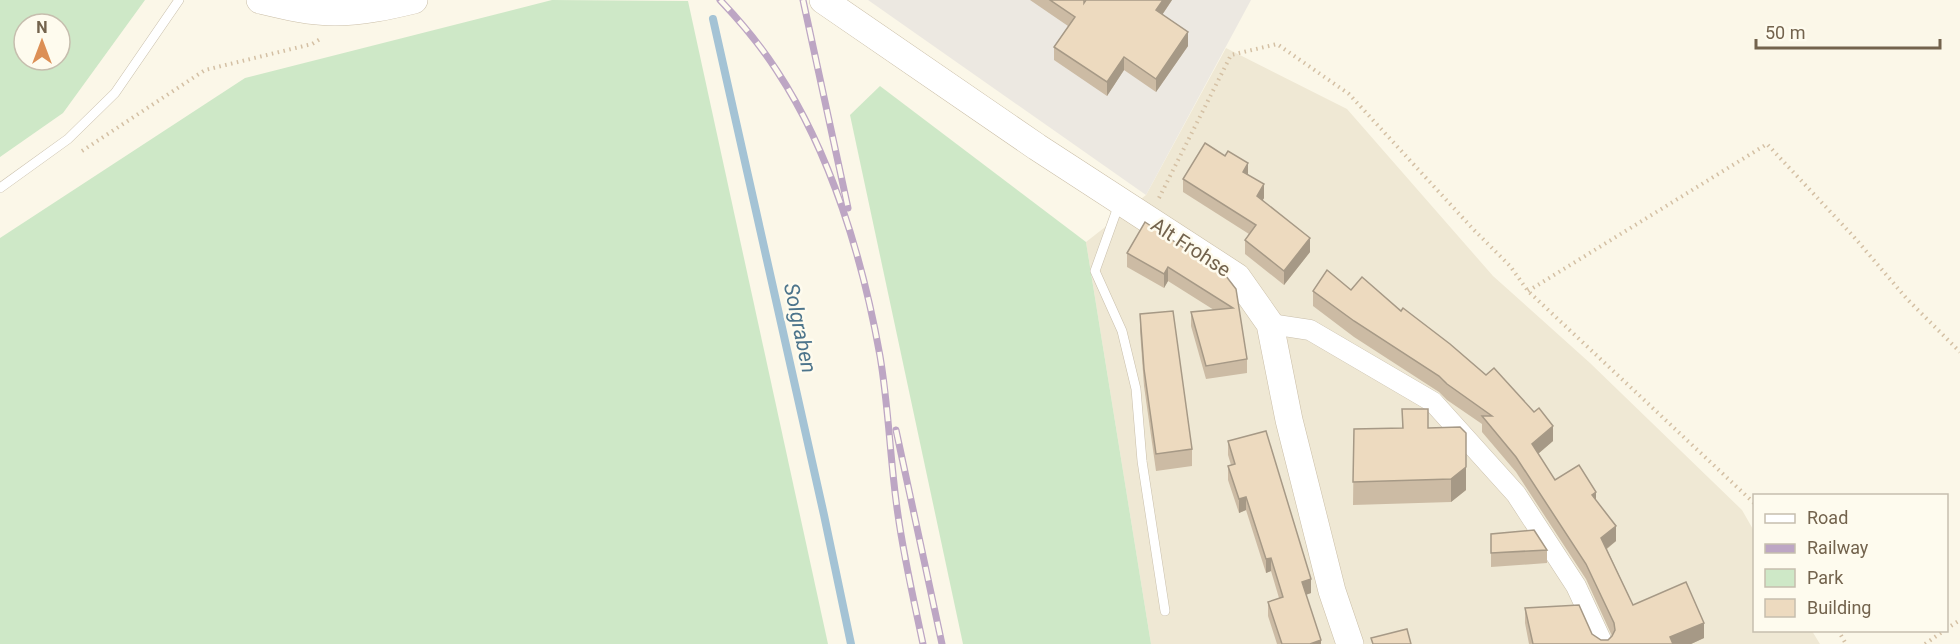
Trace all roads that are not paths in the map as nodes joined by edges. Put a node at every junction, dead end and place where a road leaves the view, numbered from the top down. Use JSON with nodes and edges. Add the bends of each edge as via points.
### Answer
{"nodes":[{"id":1,"x":179,"y":0,"type":"edge"},
{"id":2,"x":260,"y":0,"type":"edge"},
{"id":3,"x":414,"y":0,"type":"edge"},
{"id":4,"x":823,"y":0,"type":"edge"},
{"id":5,"x":0,"y":188,"type":"edge"},
{"id":6,"x":1119,"y":202,"type":"junction"},
{"id":7,"x":1270,"y":324,"type":"junction"},
{"id":8,"x":1165,"y":611,"type":"dead end"},
{"id":9,"x":1350,"y":644,"type":"edge"},
{"id":10,"x":1603,"y":644,"type":"edge"}],
"edges":[{"from":1,"to":5,"type":"lane","via":[[115,93],[68,139]]},
{"from":2,"to":3,"type":"street","via":[[335,12]]},
{"from":4,"to":6,"type":"street","name":"Alt Frohse"},
{"from":6,"to":7,"type":"street","name":"Alt Frohse","via":[[1237,277]]},
{"from":6,"to":8,"type":"lane","via":[[1095,272],[1122,331],[1136,388],[1142,461]]},
{"from":7,"to":9,"type":"street","name":"Alt Frohse","via":[[1289,420],[1332,591]]},
{"from":7,"to":10,"type":"street","via":[[1310,330],[1433,402],[1516,494],[1576,586]]}]}
